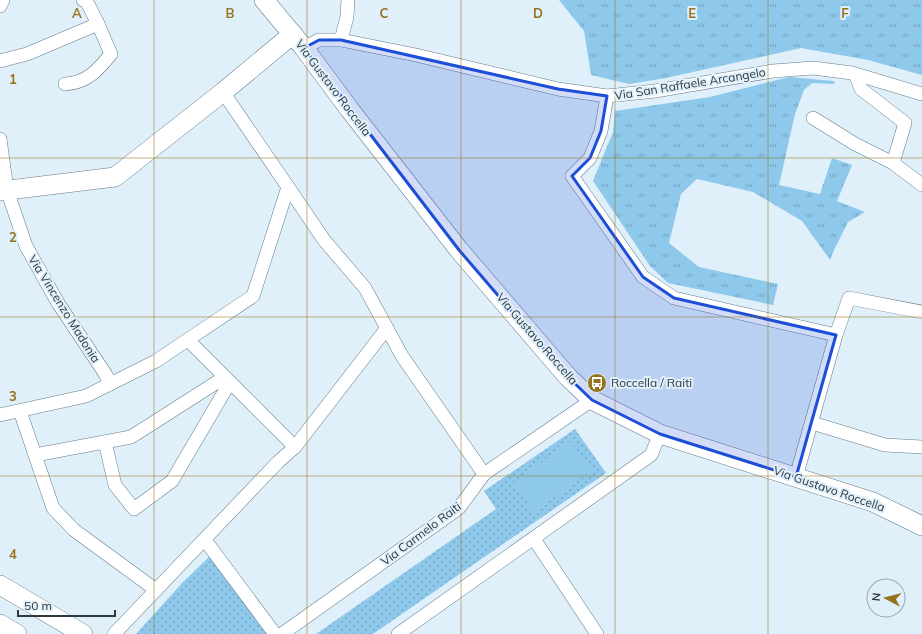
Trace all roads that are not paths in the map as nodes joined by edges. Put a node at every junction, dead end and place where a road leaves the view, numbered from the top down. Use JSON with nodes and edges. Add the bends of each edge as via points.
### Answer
{"nodes":[{"id":1,"x":4,"y":0,"type":"edge"},
{"id":2,"x":83,"y":0,"type":"edge"},
{"id":3,"x":264,"y":0,"type":"edge"},
{"id":4,"x":348,"y":0,"type":"edge"},
{"id":5,"x":0,"y":6,"type":"edge"},
{"id":6,"x":98,"y":24,"type":"junction"},
{"id":7,"x":341,"y":40,"type":"junction"},
{"id":8,"x":299,"y":41,"type":"junction"},
{"id":9,"x":0,"y":61,"type":"edge"},
{"id":10,"x":855,"y":74,"type":"junction"},
{"id":11,"x":65,"y":84,"type":"dead end"},
{"id":12,"x":223,"y":92,"type":"junction"},
{"id":13,"x":922,"y":94,"type":"edge"},
{"id":14,"x":607,"y":96,"type":"junction"},
{"id":15,"x":813,"y":118,"type":"dead end"},
{"id":16,"x":0,"y":139,"type":"edge"},
{"id":17,"x":893,"y":163,"type":"junction"},
{"id":18,"x":922,"y":185,"type":"edge"},
{"id":19,"x":288,"y":187,"type":"junction"},
{"id":20,"x":3,"y":191,"type":"edge"},
{"id":21,"x":922,"y":312,"type":"edge"},
{"id":22,"x":387,"y":328,"type":"junction"},
{"id":23,"x":836,"y":335,"type":"junction"},
{"id":24,"x":188,"y":340,"type":"junction"},
{"id":25,"x":227,"y":379,"type":"junction"},
{"id":26,"x":110,"y":384,"type":"junction"},
{"id":27,"x":592,"y":400,"type":"junction"},
{"id":28,"x":20,"y":411,"type":"junction"},
{"id":29,"x":0,"y":415,"type":"edge"},
{"id":30,"x":812,"y":423,"type":"junction"},
{"id":31,"x":660,"y":434,"type":"junction"},
{"id":32,"x":106,"y":442,"type":"junction"},
{"id":33,"x":295,"y":446,"type":"junction"},
{"id":34,"x":922,"y":447,"type":"edge"},
{"id":35,"x":35,"y":455,"type":"junction"},
{"id":36,"x":484,"y":474,"type":"junction"},
{"id":37,"x":796,"y":477,"type":"junction"},
{"id":38,"x":922,"y":526,"type":"edge"},
{"id":39,"x":534,"y":538,"type":"junction"},
{"id":40,"x":205,"y":540,"type":"junction"},
{"id":41,"x":156,"y":590,"type":"junction"},
{"id":42,"x":2,"y":591,"type":"edge"},
{"id":43,"x":0,"y":624,"type":"edge"},
{"id":44,"x":17,"y":634,"type":"edge"},
{"id":45,"x":83,"y":634,"type":"edge"},
{"id":46,"x":114,"y":634,"type":"edge"},
{"id":47,"x":275,"y":634,"type":"edge"},
{"id":48,"x":282,"y":634,"type":"edge"},
{"id":49,"x":398,"y":634,"type":"edge"},
{"id":50,"x":597,"y":634,"type":"edge"}],
"edges":[{"from":1,"to":5,"type":"street"},
{"from":2,"to":6,"type":"street","via":[[87,2]]},
{"from":3,"to":8,"type":"street","name":"Via Gustavo Roccella"},
{"from":4,"to":7,"type":"street"},
{"from":6,"to":9,"type":"street","via":[[27,54]]},
{"from":6,"to":11,"type":"street","via":[[111,54],[95,73],[76,84]]},
{"from":7,"to":8,"type":"street","name":"Via San Raffaele Arcangelo"},
{"from":7,"to":14,"type":"street","name":"Via San Raffaele Arcangelo","via":[[558,89]]},
{"from":8,"to":12,"type":"street"},
{"from":8,"to":27,"type":"street","name":"Via Gustavo Roccella","via":[[459,250],[568,377]]},
{"from":10,"to":13,"type":"street","name":"Via San Raffaele Arcangelo"},
{"from":10,"to":14,"type":"street","name":"Via San Raffaele Arcangelo","via":[[813,68],[773,71],[663,90]]},
{"from":10,"to":17,"type":"street","via":[[861,89],[905,123]]},
{"from":12,"to":19,"type":"street"},
{"from":12,"to":20,"type":"street","via":[[115,177]]},
{"from":14,"to":23,"type":"street","via":[[601,131],[590,158],[572,176],[642,277],[674,298]]},
{"from":15,"to":17,"type":"street","via":[[855,144]]},
{"from":16,"to":20,"type":"street","name":"Via Vincenzo Madonia"},
{"from":17,"to":18,"type":"street"},
{"from":19,"to":22,"type":"street","via":[[324,240],[365,288]]},
{"from":19,"to":24,"type":"street","via":[[253,296]]},
{"from":20,"to":26,"type":"street","name":"Via Vincenzo Madonia","via":[[26,246]]},
{"from":21,"to":23,"type":"street","via":[[849,298]]},
{"from":22,"to":33,"type":"street"},
{"from":22,"to":36,"type":"street","via":[[402,356]]},
{"from":23,"to":30,"type":"street"},
{"from":24,"to":25,"type":"street"},
{"from":24,"to":26,"type":"street","via":[[156,361]]},
{"from":25,"to":32,"type":"street","via":[[131,437]]},
{"from":25,"to":32,"type":"street","via":[[172,481],[134,508],[115,484]]},
{"from":25,"to":33,"type":"street"},
{"from":26,"to":28,"type":"street","via":[[86,396]]},
{"from":27,"to":31,"type":"street","name":"Via Gustavo Roccella"},
{"from":27,"to":36,"type":"street","name":"Via Carmelo Raiti"},
{"from":28,"to":29,"type":"street"},
{"from":28,"to":35,"type":"street"},
{"from":30,"to":34,"type":"street","via":[[885,445]]},
{"from":30,"to":37,"type":"street"},
{"from":31,"to":37,"type":"street","name":"Via Gustavo Roccella"},
{"from":31,"to":39,"type":"street","via":[[651,455]]},
{"from":32,"to":35,"type":"street"},
{"from":33,"to":40,"type":"street"},
{"from":35,"to":41,"type":"street","via":[[53,508],[74,530]]},
{"from":36,"to":48,"type":"street","name":"Via Carmelo Raiti","via":[[459,508]]},
{"from":37,"to":38,"type":"street","name":"Via Gustavo Roccella","via":[[873,502]]},
{"from":39,"to":49,"type":"street"},
{"from":39,"to":50,"type":"street"},
{"from":40,"to":41,"type":"street"},
{"from":40,"to":47,"type":"street"},
{"from":41,"to":46,"type":"street"},
{"from":42,"to":45,"type":"street"},
{"from":43,"to":44,"type":"street"}]}
